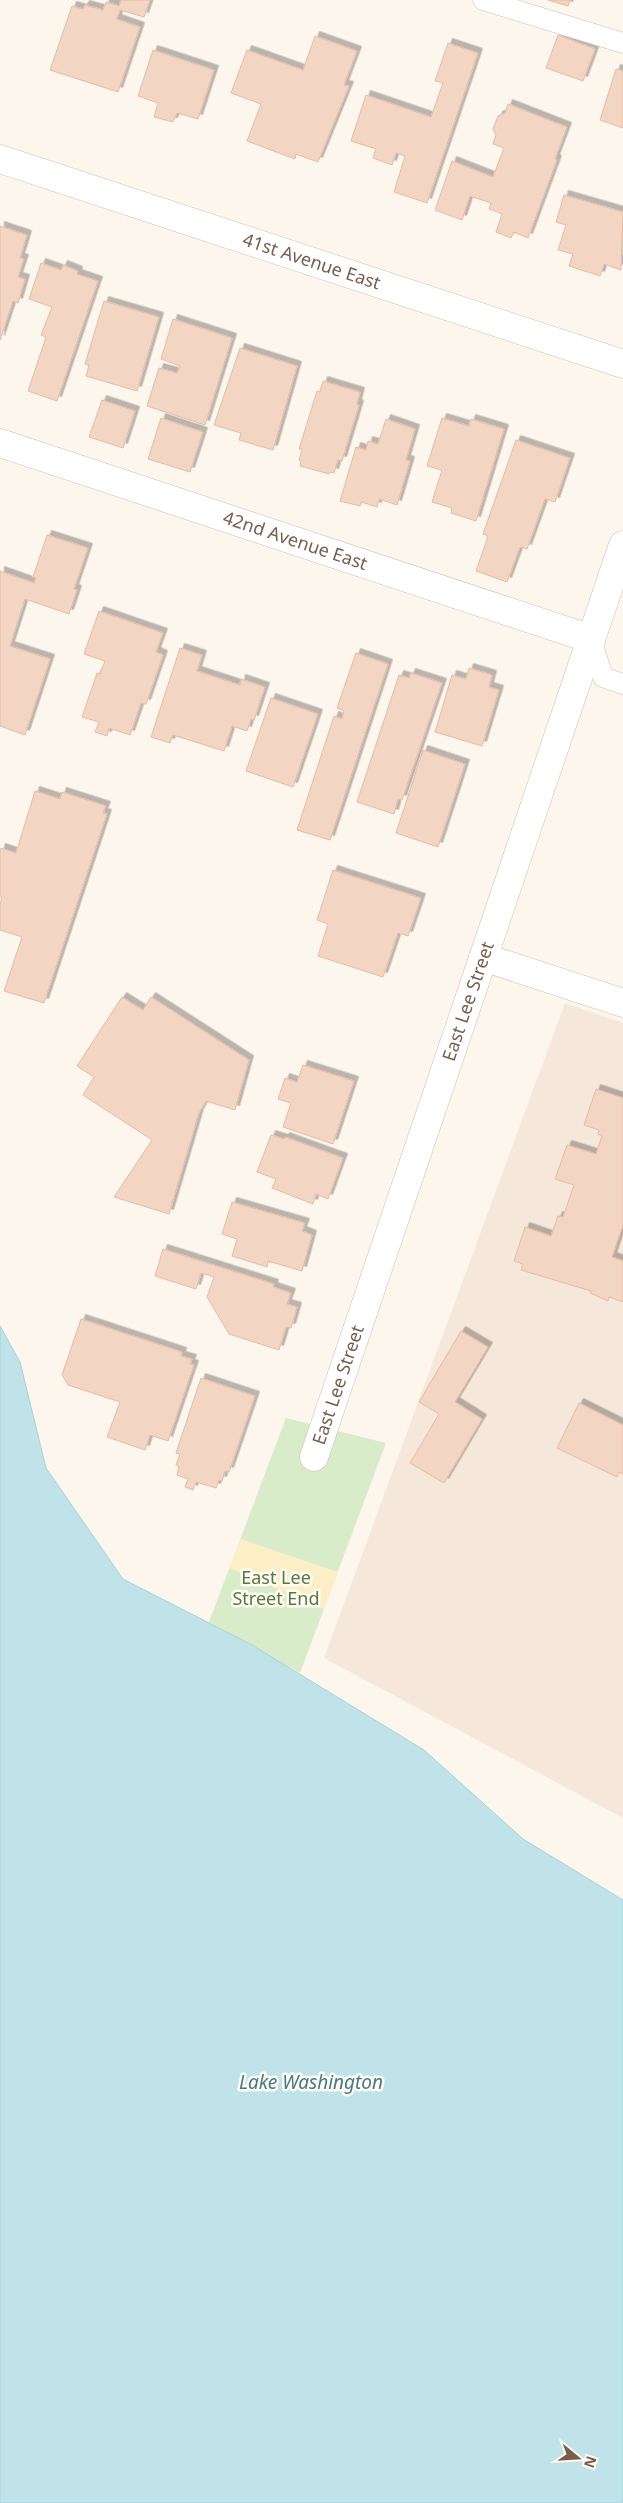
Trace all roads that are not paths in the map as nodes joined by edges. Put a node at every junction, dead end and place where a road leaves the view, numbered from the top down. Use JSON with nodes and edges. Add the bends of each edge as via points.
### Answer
{"nodes":[{"id":1,"x":483,"y":0,"type":"edge"},
{"id":2,"x":623,"y":43,"type":"edge"},
{"id":3,"x":0,"y":159,"type":"edge"},
{"id":4,"x":623,"y":364,"type":"edge"},
{"id":5,"x":0,"y":443,"type":"edge"},
{"id":6,"x":623,"y":545,"type":"edge"},
{"id":7,"x":591,"y":639,"type":"junction"},
{"id":8,"x":623,"y":684,"type":"edge"},
{"id":9,"x":484,"y":957,"type":"junction"},
{"id":10,"x":623,"y":1003,"type":"edge"},
{"id":11,"x":314,"y":1457,"type":"dead end"}],
"edges":[{"from":1,"to":2,"type":"lane"},
{"from":3,"to":4,"type":"street","name":"41st Avenue East"},
{"from":5,"to":7,"type":"street","name":"42nd Avenue East"},
{"from":6,"to":7,"type":"street","name":"East Lee Street"},
{"from":7,"to":8,"type":"lane","via":[[603,678]]},
{"from":7,"to":9,"type":"street","name":"East Lee Street"},
{"from":9,"to":10,"type":"street"},
{"from":9,"to":11,"type":"street","name":"East Lee Street"}]}
